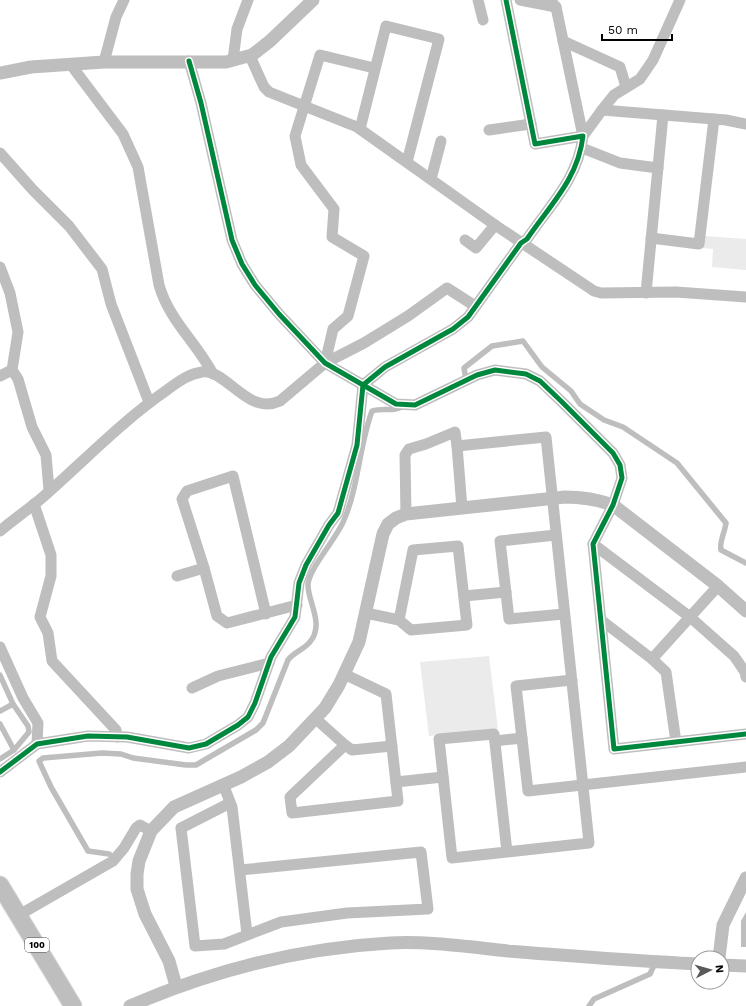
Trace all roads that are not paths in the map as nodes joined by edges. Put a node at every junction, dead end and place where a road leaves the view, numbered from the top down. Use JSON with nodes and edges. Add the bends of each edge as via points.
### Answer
{"nodes":[{"id":1,"x":124,"y":0,"type":"edge"},
{"id":2,"x":248,"y":0,"type":"edge"},
{"id":3,"x":313,"y":0,"type":"edge"},
{"id":4,"x":478,"y":0,"type":"edge"},
{"id":5,"x":506,"y":0,"type":"edge"},
{"id":6,"x":520,"y":0,"type":"edge"},
{"id":7,"x":680,"y":0,"type":"edge"},
{"id":8,"x":553,"y":3,"type":"edge"},
{"id":9,"x":483,"y":20,"type":"dead end"},
{"id":10,"x":563,"y":41,"type":"junction"},
{"id":11,"x":250,"y":56,"type":"junction"},
{"id":12,"x":233,"y":60,"type":"junction"},
{"id":13,"x":189,"y":61,"type":"junction"},
{"id":14,"x":104,"y":62,"type":"junction"},
{"id":15,"x":71,"y":65,"type":"junction"},
{"id":16,"x":374,"y":68,"type":"junction"},
{"id":17,"x":0,"y":73,"type":"edge"},
{"id":18,"x":626,"y":88,"type":"junction"},
{"id":19,"x":306,"y":107,"type":"junction"},
{"id":20,"x":602,"y":110,"type":"junction"},
{"id":21,"x":663,"y":115,"type":"junction"},
{"id":22,"x":714,"y":119,"type":"junction"},
{"id":23,"x":531,"y":124,"type":"junction"},
{"id":24,"x":746,"y":124,"type":"edge"},
{"id":25,"x":360,"y":129,"type":"junction"},
{"id":26,"x":489,"y":130,"type":"dead end"},
{"id":27,"x":583,"y":136,"type":"junction"},
{"id":28,"x":441,"y":141,"type":"dead end"},
{"id":29,"x":582,"y":148,"type":"junction"},
{"id":30,"x":0,"y":153,"type":"edge"},
{"id":31,"x":407,"y":162,"type":"junction"},
{"id":32,"x":658,"y":168,"type":"junction"},
{"id":33,"x":431,"y":179,"type":"junction"},
{"id":34,"x":495,"y":225,"type":"junction"},
{"id":35,"x":651,"y":238,"type":"junction"},
{"id":36,"x":465,"y":240,"type":"dead end"},
{"id":37,"x":521,"y":242,"type":"junction"},
{"id":38,"x":0,"y":267,"type":"edge"},
{"id":39,"x":646,"y":293,"type":"junction"},
{"id":40,"x":746,"y":297,"type":"edge"},
{"id":41,"x":475,"y":306,"type":"junction"},
{"id":42,"x":325,"y":363,"type":"junction"},
{"id":43,"x":12,"y":370,"type":"junction"},
{"id":44,"x":213,"y":374,"type":"junction"},
{"id":45,"x":0,"y":376,"type":"edge"},
{"id":46,"x":466,"y":380,"type":"junction"},
{"id":47,"x":363,"y":385,"type":"junction"},
{"id":48,"x":149,"y":402,"type":"junction"},
{"id":49,"x":406,"y":405,"type":"junction"},
{"id":50,"x":457,"y":446,"type":"junction"},
{"id":51,"x":49,"y":490,"type":"junction"},
{"id":52,"x":552,"y":498,"type":"junction"},
{"id":53,"x":34,"y":504,"type":"junction"},
{"id":54,"x":613,"y":505,"type":"junction"},
{"id":55,"x":462,"y":508,"type":"junction"},
{"id":56,"x":406,"y":514,"type":"junction"},
{"id":57,"x":0,"y":531,"type":"edge"},
{"id":58,"x":556,"y":535,"type":"junction"},
{"id":59,"x":593,"y":544,"type":"junction"},
{"id":60,"x":746,"y":563,"type":"edge"},
{"id":61,"x":204,"y":568,"type":"junction"},
{"id":62,"x":177,"y":576,"type":"dead end"},
{"id":63,"x":718,"y":586,"type":"junction"},
{"id":64,"x":506,"y":592,"type":"junction"},
{"id":65,"x":464,"y":596,"type":"junction"},
{"id":66,"x":297,"y":605,"type":"junction"},
{"id":67,"x":746,"y":611,"type":"edge"},
{"id":68,"x":366,"y":613,"type":"junction"},
{"id":69,"x":266,"y":614,"type":"junction"},
{"id":70,"x":564,"y":614,"type":"junction"},
{"id":71,"x":690,"y":617,"type":"junction"},
{"id":72,"x":399,"y":620,"type":"junction"},
{"id":73,"x":601,"y":620,"type":"junction"},
{"id":74,"x":0,"y":647,"type":"edge"},
{"id":75,"x":652,"y":659,"type":"junction"},
{"id":76,"x":269,"y":663,"type":"junction"},
{"id":77,"x":344,"y":674,"type":"junction"},
{"id":78,"x":0,"y":675,"type":"edge"},
{"id":79,"x":746,"y":678,"type":"edge"},
{"id":80,"x":572,"y":680,"type":"junction"},
{"id":81,"x":192,"y":688,"type":"dead end"},
{"id":82,"x":13,"y":704,"type":"junction"},
{"id":83,"x":0,"y":710,"type":"edge"},
{"id":84,"x":316,"y":719,"type":"junction"},
{"id":85,"x":0,"y":724,"type":"edge"},
{"id":86,"x":746,"y":734,"type":"edge"},
{"id":87,"x":117,"y":737,"type":"junction"},
{"id":88,"x":522,"y":738,"type":"junction"},
{"id":89,"x":495,"y":741,"type":"junction"},
{"id":90,"x":676,"y":742,"type":"junction"},
{"id":91,"x":37,"y":744,"type":"junction"},
{"id":92,"x":346,"y":745,"type":"junction"},
{"id":93,"x":392,"y":746,"type":"junction"},
{"id":94,"x":14,"y":750,"type":"junction"},
{"id":95,"x":0,"y":759,"type":"edge"},
{"id":96,"x":746,"y":767,"type":"edge"},
{"id":97,"x":0,"y":772,"type":"edge"},
{"id":98,"x":443,"y":776,"type":"junction"},
{"id":99,"x":396,"y":782,"type":"junction"},
{"id":100,"x":223,"y":784,"type":"junction"},
{"id":101,"x":583,"y":785,"type":"junction"},
{"id":102,"x":230,"y":803,"type":"junction"},
{"id":103,"x":151,"y":831,"type":"junction"},
{"id":104,"x":507,"y":852,"type":"junction"},
{"id":105,"x":115,"y":858,"type":"junction"},
{"id":106,"x":240,"y":870,"type":"junction"},
{"id":107,"x":746,"y":878,"type":"edge"},
{"id":108,"x":0,"y":885,"type":"edge"},
{"id":109,"x":19,"y":915,"type":"junction"},
{"id":110,"x":247,"y":934,"type":"junction"},
{"id":111,"x":720,"y":950,"type":"edge"},
{"id":112,"x":655,"y":962,"type":"junction"},
{"id":113,"x":690,"y":964,"type":"edge"},
{"id":114,"x":730,"y":965,"type":"edge"},
{"id":115,"x":746,"y":966,"type":"edge"},
{"id":116,"x":176,"y":986,"type":"junction"},
{"id":117,"x":73,"y":1006,"type":"edge"},
{"id":118,"x":130,"y":1006,"type":"edge"},
{"id":119,"x":589,"y":1006,"type":"edge"}],
"edges":[{"from":1,"to":14,"type":"street","via":[[116,17]]},
{"from":2,"to":12,"type":"street","via":[[237,29]]},
{"from":3,"to":11,"type":"street","via":[[270,42]]},
{"from":4,"to":9,"type":"street"},
{"from":5,"to":23,"type":"street"},
{"from":6,"to":8,"type":"street"},
{"from":7,"to":18,"type":"street","via":[[653,60],[640,79]]},
{"from":8,"to":10,"type":"street"},
{"from":10,"to":18,"type":"street","via":[[620,67]]},
{"from":10,"to":27,"type":"street"},
{"from":11,"to":12,"type":"street"},
{"from":11,"to":19,"type":"street","via":[[264,88]]},
{"from":12,"to":13,"type":"street"},
{"from":13,"to":14,"type":"street"},
{"from":13,"to":42,"type":"street","via":[[232,240],[242,264],[255,285],[279,314]]},
{"from":14,"to":15,"type":"street"},
{"from":15,"to":17,"type":"street","via":[[31,67]]},
{"from":15,"to":44,"type":"street","via":[[123,134],[138,167],[164,302]]},
{"from":16,"to":19,"type":"street","via":[[320,54]]},
{"from":16,"to":25,"type":"street"},
{"from":16,"to":31,"type":"street","via":[[386,26],[439,38]]},
{"from":18,"to":20,"type":"street","via":[[614,95]]},
{"from":19,"to":25,"type":"street"},
{"from":19,"to":42,"type":"street","via":[[295,136],[300,165],[334,209],[332,237],[364,256],[348,316],[333,329]]},
{"from":20,"to":21,"type":"street"},
{"from":20,"to":27,"type":"street"},
{"from":21,"to":22,"type":"street"},
{"from":21,"to":32,"type":"street"},
{"from":22,"to":24,"type":"street"},
{"from":22,"to":35,"type":"street","via":[[699,244]]},
{"from":23,"to":26,"type":"street"},
{"from":23,"to":27,"type":"street","via":[[535,144]]},
{"from":25,"to":31,"type":"street"},
{"from":27,"to":29,"type":"street"},
{"from":28,"to":33,"type":"street"},
{"from":29,"to":32,"type":"street","via":[[620,163]]},
{"from":29,"to":37,"type":"street","via":[[560,195],[527,239]]},
{"from":30,"to":48,"type":"street","via":[[69,226],[102,269],[111,304]]},
{"from":31,"to":33,"type":"street"},
{"from":32,"to":35,"type":"street"},
{"from":33,"to":34,"type":"street"},
{"from":34,"to":36,"type":"street","via":[[476,248]]},
{"from":34,"to":37,"type":"street"},
{"from":35,"to":39,"type":"street"},
{"from":37,"to":39,"type":"street","via":[[601,293]]},
{"from":37,"to":41,"type":"street"},
{"from":38,"to":43,"type":"street","via":[[10,293],[18,332]]},
{"from":39,"to":40,"type":"street","via":[[676,292]]},
{"from":41,"to":42,"type":"street","via":[[447,288],[364,344]]},
{"from":41,"to":47,"type":"street","via":[[468,317],[453,329],[385,367]]},
{"from":42,"to":44,"type":"street","via":[[280,401],[272,404],[261,404]]},
{"from":42,"to":47,"type":"street"},
{"from":43,"to":45,"type":"street"},
{"from":43,"to":51,"type":"street","via":[[18,379],[32,427],[46,455]]},
{"from":44,"to":48,"type":"street","via":[[193,374]]},
{"from":46,"to":49,"type":"street","via":[[415,405]]},
{"from":46,"to":54,"type":"street","via":[[495,370],[526,374],[540,381],[613,453],[620,465],[622,478]]},
{"from":46,"to":60,"type":"lane","via":[[464,368],[492,346],[523,341],[542,367],[571,391],[580,404],[604,420],[623,427],[676,463],[726,523],[721,550]]},
{"from":47,"to":49,"type":"street","via":[[396,404]]},
{"from":47,"to":66,"type":"street","via":[[357,445],[344,495],[338,513],[306,565],[299,583]]},
{"from":48,"to":51,"type":"street"},
{"from":49,"to":105,"type":"lane","via":[[398,410],[372,411],[355,489],[344,521],[308,584],[316,623],[313,637],[310,643],[291,655],[263,723],[256,730],[196,765],[102,753],[43,758],[39,761],[88,851],[109,854]]},
{"from":50,"to":52,"type":"street","via":[[546,437]]},
{"from":50,"to":55,"type":"street"},
{"from":50,"to":56,"type":"street","via":[[455,432],[409,449],[405,455]]},
{"from":51,"to":53,"type":"street"},
{"from":52,"to":54,"type":"street","via":[[585,497]]},
{"from":52,"to":55,"type":"street"},
{"from":52,"to":58,"type":"street"},
{"from":53,"to":57,"type":"street"},
{"from":53,"to":87,"type":"street","via":[[51,555],[51,576],[40,617],[48,633],[52,661],[116,730]]},
{"from":54,"to":59,"type":"street"},
{"from":54,"to":63,"type":"street"},
{"from":55,"to":56,"type":"street"},
{"from":56,"to":68,"type":"street","via":[[388,524],[383,534]]},
{"from":58,"to":64,"type":"street","via":[[500,541]]},
{"from":58,"to":70,"type":"street"},
{"from":59,"to":71,"type":"street"},
{"from":59,"to":73,"type":"street"},
{"from":61,"to":62,"type":"street"},
{"from":61,"to":69,"type":"street","via":[[217,616],[226,623]]},
{"from":61,"to":69,"type":"street","via":[[182,500],[187,491],[233,476]]},
{"from":63,"to":67,"type":"street"},
{"from":63,"to":71,"type":"street"},
{"from":64,"to":65,"type":"street"},
{"from":64,"to":70,"type":"street","via":[[509,619]]},
{"from":65,"to":72,"type":"street","via":[[467,625],[411,630]]},
{"from":65,"to":72,"type":"street","via":[[458,546],[413,550]]},
{"from":66,"to":69,"type":"street"},
{"from":66,"to":76,"type":"street","via":[[289,629]]},
{"from":68,"to":72,"type":"street"},
{"from":68,"to":77,"type":"street","via":[[359,642]]},
{"from":70,"to":80,"type":"street"},
{"from":71,"to":75,"type":"street"},
{"from":71,"to":79,"type":"street","via":[[734,656]]},
{"from":73,"to":75,"type":"street"},
{"from":73,"to":90,"type":"street","via":[[614,748]]},
{"from":74,"to":91,"type":"street","via":[[23,698],[38,723]]},
{"from":75,"to":90,"type":"street","via":[[666,672]]},
{"from":76,"to":81,"type":"street","via":[[218,676]]},
{"from":76,"to":87,"type":"street","via":[[256,703],[248,717],[206,744],[189,748]]},
{"from":77,"to":84,"type":"street"},
{"from":77,"to":93,"type":"street","via":[[386,694]]},
{"from":78,"to":82,"type":"lane"},
{"from":80,"to":88,"type":"street","via":[[516,686]]},
{"from":80,"to":101,"type":"street"},
{"from":82,"to":83,"type":"lane"},
{"from":82,"to":94,"type":"lane","via":[[28,726],[29,732]]},
{"from":84,"to":92,"type":"street"},
{"from":84,"to":100,"type":"street","via":[[289,746],[268,762]]},
{"from":85,"to":94,"type":"lane"},
{"from":86,"to":90,"type":"street"},
{"from":87,"to":91,"type":"street","via":[[88,736]]},
{"from":88,"to":89,"type":"street"},
{"from":88,"to":101,"type":"street","via":[[528,791]]},
{"from":89,"to":98,"type":"street","via":[[494,734],[439,739]]},
{"from":89,"to":104,"type":"street"},
{"from":91,"to":97,"type":"street"},
{"from":92,"to":93,"type":"street","via":[[352,750]]},
{"from":92,"to":99,"type":"street","via":[[290,796],[292,812],[398,801]]},
{"from":93,"to":99,"type":"street"},
{"from":94,"to":95,"type":"lane"},
{"from":96,"to":101,"type":"street"},
{"from":98,"to":99,"type":"street"},
{"from":98,"to":104,"type":"street","via":[[452,858]]},
{"from":100,"to":102,"type":"street"},
{"from":100,"to":103,"type":"street","via":[[174,807]]},
{"from":101,"to":104,"type":"street","via":[[589,843]]},
{"from":102,"to":106,"type":"street"},
{"from":102,"to":110,"type":"street","via":[[181,828],[195,946],[224,944]]},
{"from":103,"to":105,"type":"street","via":[[140,825],[136,828]]},
{"from":103,"to":116,"type":"street","via":[[139,861],[137,888],[145,914],[169,961]]},
{"from":105,"to":109,"type":"street"},
{"from":106,"to":110,"type":"street"},
{"from":106,"to":110,"type":"street","via":[[421,852],[428,909],[347,913],[280,922]]},
{"from":107,"to":111,"type":"street","via":[[723,925]]},
{"from":108,"to":109,"type":"main road","number":"100"},
{"from":109,"to":117,"type":"main road","number":"100"},
{"from":112,"to":113,"type":"street"},
{"from":112,"to":116,"type":"street","via":[[391,943],[282,957],[228,969]]},
{"from":112,"to":119,"type":"lane","via":[[650,974],[594,999]]},
{"from":114,"to":115,"type":"street"},
{"from":116,"to":118,"type":"street"}]}
